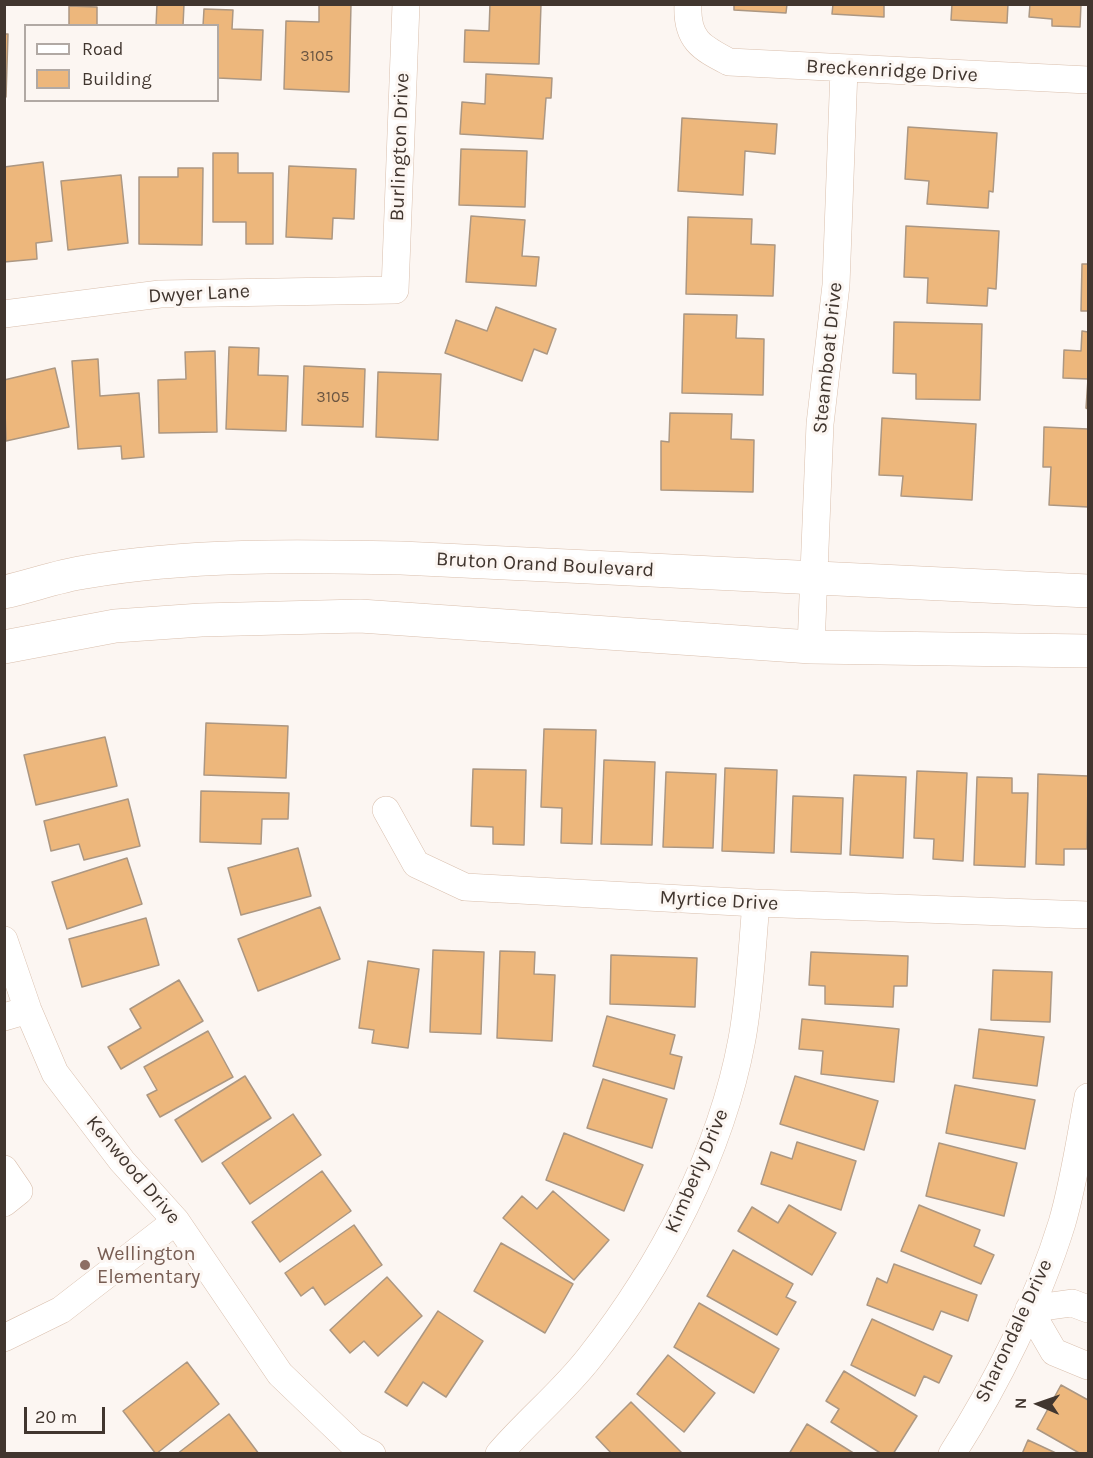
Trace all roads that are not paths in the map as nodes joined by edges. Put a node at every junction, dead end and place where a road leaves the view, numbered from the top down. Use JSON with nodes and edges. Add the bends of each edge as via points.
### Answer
{"nodes":[{"id":1,"x":406,"y":4,"type":"edge"},
{"id":2,"x":688,"y":4,"type":"edge"},
{"id":3,"x":844,"y":69,"type":"junction"},
{"id":4,"x":1089,"y":80,"type":"edge"},
{"id":5,"x":394,"y":290,"type":"joint"},
{"id":6,"x":4,"y":314,"type":"edge"},
{"id":7,"x":814,"y":578,"type":"junction"},
{"id":8,"x":1089,"y":591,"type":"edge"},
{"id":9,"x":4,"y":592,"type":"edge"},
{"id":10,"x":4,"y":647,"type":"edge"},
{"id":11,"x":811,"y":647,"type":"junction"},
{"id":12,"x":1089,"y":651,"type":"edge"},
{"id":13,"x":386,"y":810,"type":"dead end"},
{"id":14,"x":756,"y":903,"type":"junction"},
{"id":15,"x":1089,"y":915,"type":"edge"},
{"id":16,"x":4,"y":940,"type":"edge"},
{"id":17,"x":16,"y":1013,"type":"edge"},
{"id":18,"x":1089,"y":1097,"type":"edge"},
{"id":19,"x":4,"y":1169,"type":"edge"},
{"id":20,"x":4,"y":1203,"type":"edge"},
{"id":21,"x":176,"y":1221,"type":"junction"},
{"id":22,"x":1029,"y":1309,"type":"junction"},
{"id":23,"x":1089,"y":1309,"type":"edge"},
{"id":24,"x":4,"y":1338,"type":"edge"},
{"id":25,"x":1089,"y":1366,"type":"edge"},
{"id":26,"x":372,"y":1454,"type":"edge"},
{"id":27,"x":500,"y":1454,"type":"edge"},
{"id":28,"x":952,"y":1454,"type":"edge"}],
"edges":[{"from":1,"to":5,"type":"street","name":"Burlington Drive"},
{"from":2,"to":3,"type":"street","name":"Breckenridge Drive","via":[[687,18],[700,47],[729,62]]},
{"from":3,"to":4,"type":"street","name":"Breckenridge Drive"},
{"from":3,"to":7,"type":"street","name":"Steamboat Drive","via":[[836,285],[820,424]]},
{"from":5,"to":6,"type":"street","name":"Dwyer Lane","via":[[160,294]]},
{"from":7,"to":8,"type":"main road","name":"Bruton Orand Boulevard"},
{"from":7,"to":9,"type":"main road","name":"Bruton Orand Boulevard","via":[[295,556],[183,560],[83,572]]},
{"from":7,"to":11,"type":"street","name":"Steamboat Drive"},
{"from":10,"to":11,"type":"main road","via":[[115,626],[310,615]]},
{"from":11,"to":12,"type":"main road"},
{"from":13,"to":14,"type":"street","name":"Myrtice Drive","via":[[416,864],[465,887]]},
{"from":14,"to":15,"type":"street","name":"Myrtice Drive"},
{"from":14,"to":27,"type":"street","name":"Kimberly Drive","via":[[742,1040],[724,1110],[685,1209],[640,1289],[589,1359]]},
{"from":16,"to":17,"type":"street","name":"Kenwood Drive"},
{"from":17,"to":21,"type":"street","name":"Kenwood Drive","via":[[55,1073],[122,1161]]},
{"from":18,"to":22,"type":"street","name":"Sharondale Drive","via":[[1062,1222]]},
{"from":19,"to":20,"type":"street","via":[[19,1191]]},
{"from":21,"to":24,"type":"street","via":[[61,1310]]},
{"from":21,"to":26,"type":"street","name":"Kenwood Drive","via":[[280,1374],[354,1445]]},
{"from":22,"to":23,"type":"street","via":[[1072,1303]]},
{"from":22,"to":25,"type":"street","via":[[1054,1352]]},
{"from":22,"to":28,"type":"street","name":"Sharondale Drive"}]}
